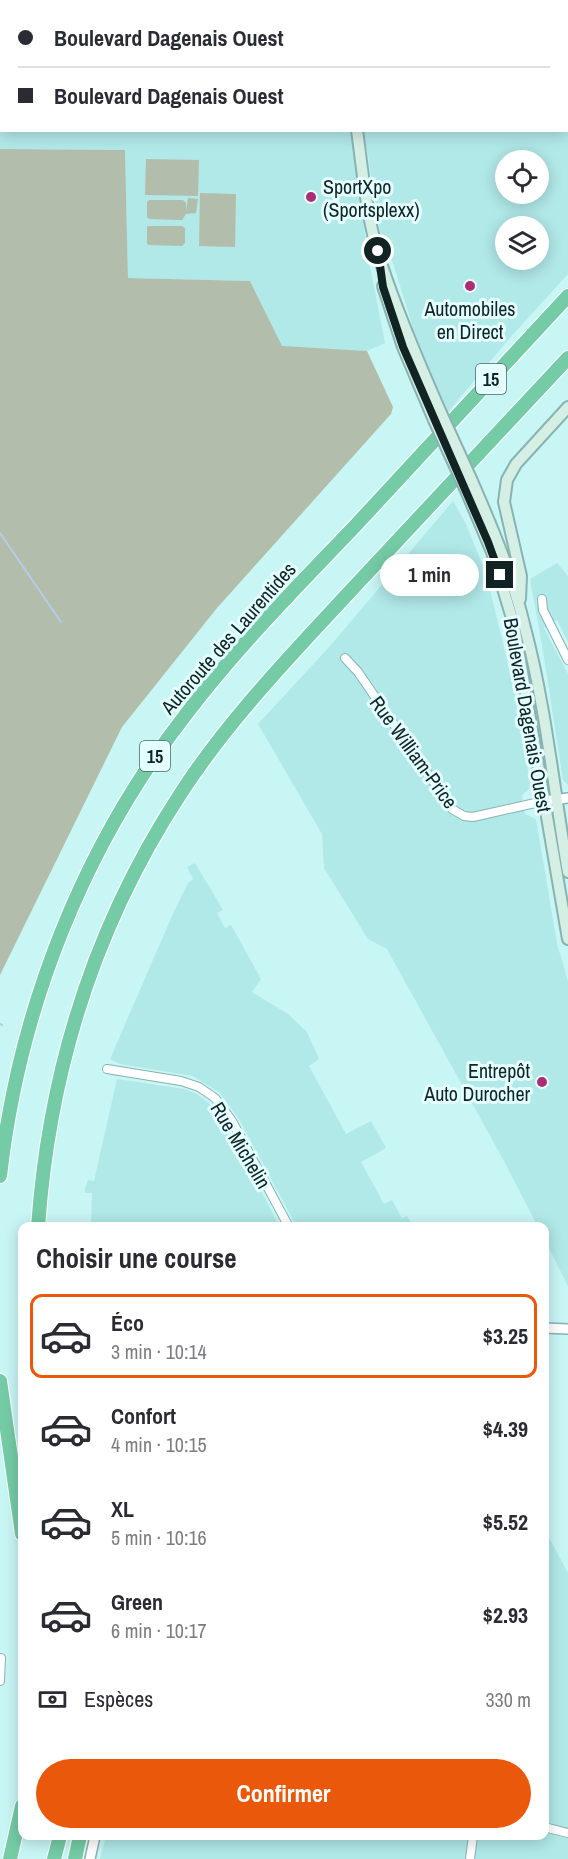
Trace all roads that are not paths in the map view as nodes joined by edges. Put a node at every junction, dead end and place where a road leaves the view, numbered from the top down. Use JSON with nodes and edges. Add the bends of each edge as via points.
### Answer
{"nodes":[{"id":1,"x":357,"y":132,"type":"edge"},
{"id":2,"x":567,"y":296,"type":"edge"},
{"id":3,"x":568,"y":358,"type":"edge"},
{"id":4,"x":568,"y":407,"type":"edge"},
{"id":5,"x":476,"y":502,"type":"junction"},
{"id":6,"x":542,"y":599,"type":"dead end"},
{"id":7,"x":520,"y":608,"type":"junction"},
{"id":8,"x":345,"y":658,"type":"dead end"},
{"id":9,"x":568,"y":660,"type":"edge"},
{"id":10,"x":562,"y":798,"type":"edge"},
{"id":11,"x":544,"y":801,"type":"junction"},
{"id":12,"x":568,"y":872,"type":"edge"},
{"id":13,"x":568,"y":939,"type":"edge"},
{"id":14,"x":107,"y":1069,"type":"dead end"},
{"id":15,"x":0,"y":1176,"type":"edge"},
{"id":16,"x":38,"y":1222,"type":"edge"},
{"id":17,"x":286,"y":1222,"type":"edge"},
{"id":18,"x":549,"y":1328,"type":"edge"},
{"id":19,"x":568,"y":1329,"type":"edge"},
{"id":20,"x":0,"y":1381,"type":"edge"},
{"id":21,"x":18,"y":1506,"type":"edge"},
{"id":22,"x":1,"y":1658,"type":"edge"},
{"id":23,"x":0,"y":1681,"type":"edge"},
{"id":24,"x":18,"y":1824,"type":"edge"},
{"id":25,"x":549,"y":1828,"type":"edge"},
{"id":26,"x":568,"y":1833,"type":"edge"},
{"id":27,"x":59,"y":1840,"type":"edge"},
{"id":28,"x":79,"y":1840,"type":"edge"},
{"id":29,"x":94,"y":1840,"type":"edge"},
{"id":30,"x":472,"y":1840,"type":"edge"},
{"id":31,"x":10,"y":1859,"type":"edge"},
{"id":32,"x":55,"y":1859,"type":"edge"},
{"id":33,"x":75,"y":1859,"type":"edge"},
{"id":34,"x":90,"y":1859,"type":"edge"},
{"id":35,"x":470,"y":1859,"type":"edge"}],
"edges":[{"from":1,"to":5,"type":"main road","name":"Boulevard Dagenais Ouest","bridge":true,"via":[[383,287]]},
{"from":2,"to":15,"type":"highway","name":"Autoroute des Laurentides","number":"15","via":[[238,652],[148,767],[93,862],[53,954],[19,1068]]},
{"from":3,"to":16,"type":"highway","number":"15","via":[[261,688],[202,761],[164,820],[115,912],[78,1009],[51,1114]]},
{"from":4,"to":7,"type":"main road","via":[[516,464],[507,480],[504,502],[521,576]]},
{"from":5,"to":7,"type":"main road","name":"Boulevard Dagenais Ouest","via":[[506,564]]},
{"from":5,"to":11,"type":"main road","name":"Boulevard Dagenais Ouest","via":[[510,611]]},
{"from":6,"to":9,"type":"street","via":[[543,610]]},
{"from":7,"to":10,"type":"main road","name":"Boulevard Dagenais Ouest"},
{"from":8,"to":11,"type":"street","name":"Rue William-Price","via":[[452,809],[473,817]]},
{"from":10,"to":11,"type":"street","name":"Rue William-Price"},
{"from":10,"to":12,"type":"main road","name":"Boulevard Dagenais Ouest"},
{"from":11,"to":13,"type":"main road","name":"Boulevard Dagenais Ouest"},
{"from":14,"to":17,"type":"street","name":"Rue Michelin","via":[[181,1081],[215,1098],[232,1121]]},
{"from":18,"to":19,"type":"street"},
{"from":20,"to":21,"type":"highway"},
{"from":22,"to":23,"type":"street"},
{"from":24,"to":31,"type":"highway"},
{"from":25,"to":26,"type":"street"},
{"from":27,"to":32,"type":"highway"},
{"from":28,"to":33,"type":"highway"},
{"from":29,"to":34,"type":"street"},
{"from":30,"to":35,"type":"street"}]}
